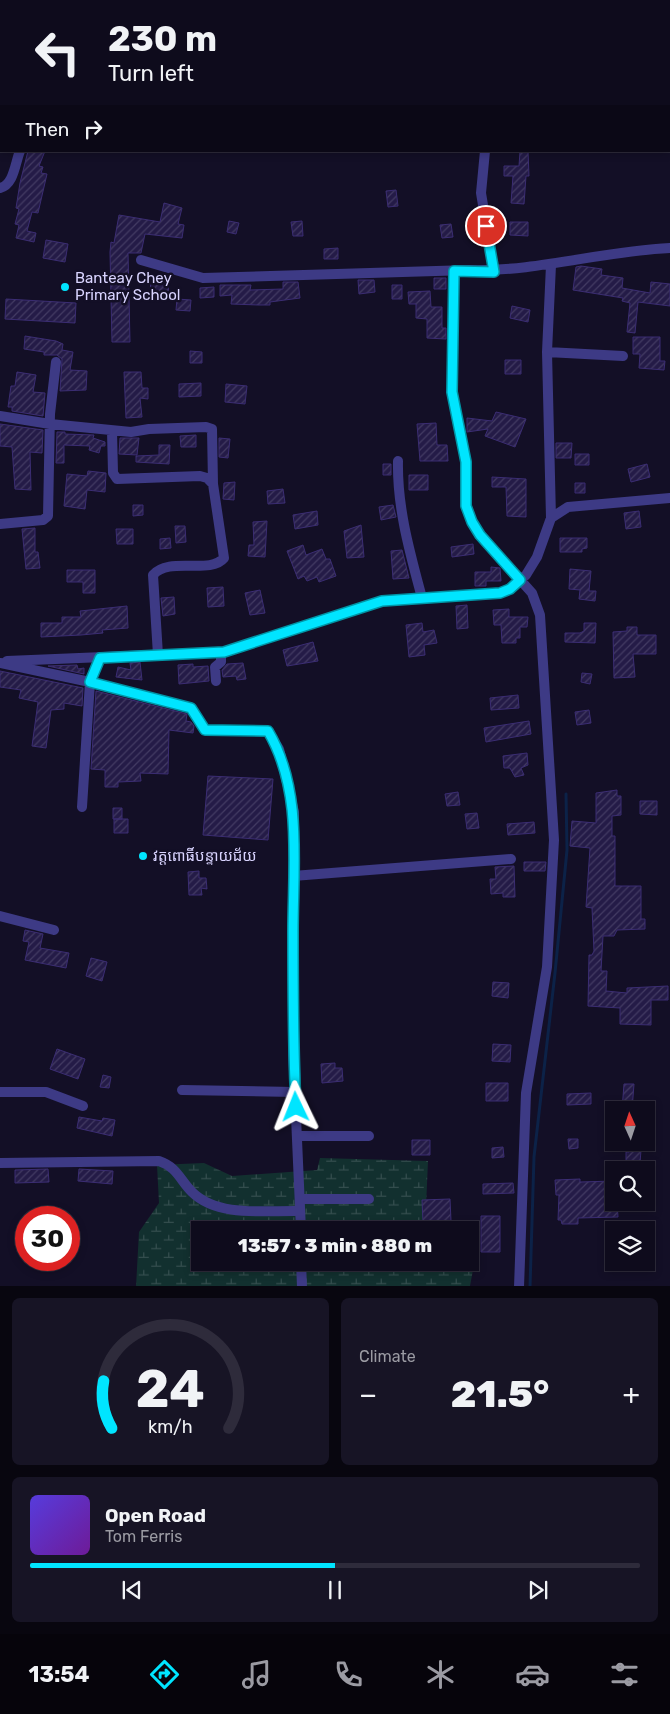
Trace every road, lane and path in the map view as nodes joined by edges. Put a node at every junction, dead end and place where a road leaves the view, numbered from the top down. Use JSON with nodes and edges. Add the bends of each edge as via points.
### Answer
{"nodes":[{"id":1,"x":20,"y":152,"type":"edge"},
{"id":2,"x":484,"y":152,"type":"edge"},
{"id":3,"x":0,"y":188,"type":"edge"},
{"id":4,"x":670,"y":248,"type":"edge"},
{"id":5,"x":140,"y":260,"type":"dead end"},
{"id":6,"x":550,"y":265,"type":"junction"},
{"id":7,"x":493,"y":268,"type":"junction"},
{"id":8,"x":454,"y":271,"type":"junction"},
{"id":9,"x":547,"y":352,"type":"junction"},
{"id":10,"x":623,"y":356,"type":"dead end"},
{"id":11,"x":56,"y":362,"type":"dead end"},
{"id":12,"x":0,"y":416,"type":"edge"},
{"id":13,"x":50,"y":424,"type":"junction"},
{"id":14,"x":112,"y":431,"type":"junction"},
{"id":15,"x":398,"y":461,"type":"dead end"},
{"id":16,"x":213,"y":484,"type":"junction"},
{"id":17,"x":670,"y":498,"type":"edge"},
{"id":18,"x":551,"y":518,"type":"junction"},
{"id":19,"x":0,"y":524,"type":"edge"},
{"id":20,"x":523,"y":578,"type":"junction"},
{"id":21,"x":422,"y":598,"type":"junction"},
{"id":22,"x":221,"y":652,"type":"junction"},
{"id":23,"x":158,"y":655,"type":"junction"},
{"id":24,"x":100,"y":658,"type":"junction"},
{"id":25,"x":0,"y":662,"type":"edge"},
{"id":26,"x":216,"y":681,"type":"dead end"},
{"id":27,"x":90,"y":682,"type":"junction"},
{"id":28,"x":82,"y":807,"type":"dead end"},
{"id":29,"x":511,"y":859,"type":"dead end"},
{"id":30,"x":293,"y":876,"type":"junction"},
{"id":31,"x":0,"y":916,"type":"edge"},
{"id":32,"x":54,"y":930,"type":"dead end"},
{"id":33,"x":182,"y":1090,"type":"dead end"},
{"id":34,"x":0,"y":1092,"type":"edge"},
{"id":35,"x":295,"y":1092,"type":"junction"},
{"id":36,"x":82,"y":1106,"type":"dead end"},
{"id":37,"x":297,"y":1136,"type":"junction"},
{"id":38,"x":369,"y":1136,"type":"dead end"},
{"id":39,"x":0,"y":1162,"type":"edge"},
{"id":40,"x":300,"y":1199,"type":"junction"},
{"id":41,"x":368,"y":1199,"type":"dead end"},
{"id":42,"x":300,"y":1211,"type":"junction"},
{"id":43,"x":301,"y":1221,"type":"edge"},
{"id":44,"x":301,"y":1271,"type":"edge"},
{"id":45,"x":302,"y":1286,"type":"edge"},
{"id":46,"x":519,"y":1286,"type":"edge"}],
"edges":[{"from":1,"to":3,"type":"street","via":[[11,180]]},
{"from":2,"to":7,"type":"street","via":[[481,193]]},
{"from":4,"to":6,"type":"street","via":[[640,249]]},
{"from":5,"to":8,"type":"street","via":[[203,278]]},
{"from":6,"to":7,"type":"street"},
{"from":6,"to":9,"type":"street"},
{"from":7,"to":8,"type":"street"},
{"from":8,"to":20,"type":"street","via":[[452,392],[466,462],[466,506],[480,535]]},
{"from":9,"to":10,"type":"street"},
{"from":9,"to":18,"type":"street"},
{"from":11,"to":13,"type":"street"},
{"from":12,"to":13,"type":"street"},
{"from":13,"to":14,"type":"street"},
{"from":13,"to":19,"type":"street","via":[[48,516],[43,520]]},
{"from":14,"to":16,"type":"street","via":[[114,477],[200,476]]},
{"from":14,"to":16,"type":"street","via":[[212,429]]},
{"from":15,"to":21,"type":"street","via":[[402,520]]},
{"from":16,"to":23,"type":"street","via":[[224,558],[222,562],[209,565],[166,567],[153,575]]},
{"from":17,"to":18,"type":"street","via":[[568,507]]},
{"from":18,"to":20,"type":"street","via":[[535,561]]},
{"from":20,"to":21,"type":"street","via":[[500,593]]},
{"from":20,"to":46,"type":"street","via":[[540,615],[554,840],[547,966],[526,1093]]},
{"from":21,"to":22,"type":"street","via":[[382,601]]},
{"from":22,"to":23,"type":"street"},
{"from":22,"to":26,"type":"street","via":[[221,662],[215,667]]},
{"from":23,"to":24,"type":"street"},
{"from":24,"to":25,"type":"street"},
{"from":24,"to":27,"type":"street"},
{"from":25,"to":27,"type":"street"},
{"from":27,"to":28,"type":"street"},
{"from":27,"to":30,"type":"street","via":[[191,708],[205,730],[268,731],[279,749],[294,812]]},
{"from":29,"to":30,"type":"street"},
{"from":30,"to":35,"type":"street"},
{"from":31,"to":32,"type":"street"},
{"from":33,"to":35,"type":"street"},
{"from":34,"to":36,"type":"street","via":[[46,1092]]},
{"from":35,"to":37,"type":"street"},
{"from":37,"to":38,"type":"street"},
{"from":37,"to":40,"type":"street"},
{"from":39,"to":42,"type":"street","via":[[159,1161],[174,1168],[192,1192],[211,1205],[226,1209]]},
{"from":40,"to":41,"type":"street"},
{"from":40,"to":42,"type":"street"},
{"from":42,"to":43,"type":"street"},
{"from":44,"to":45,"type":"street"}]}
